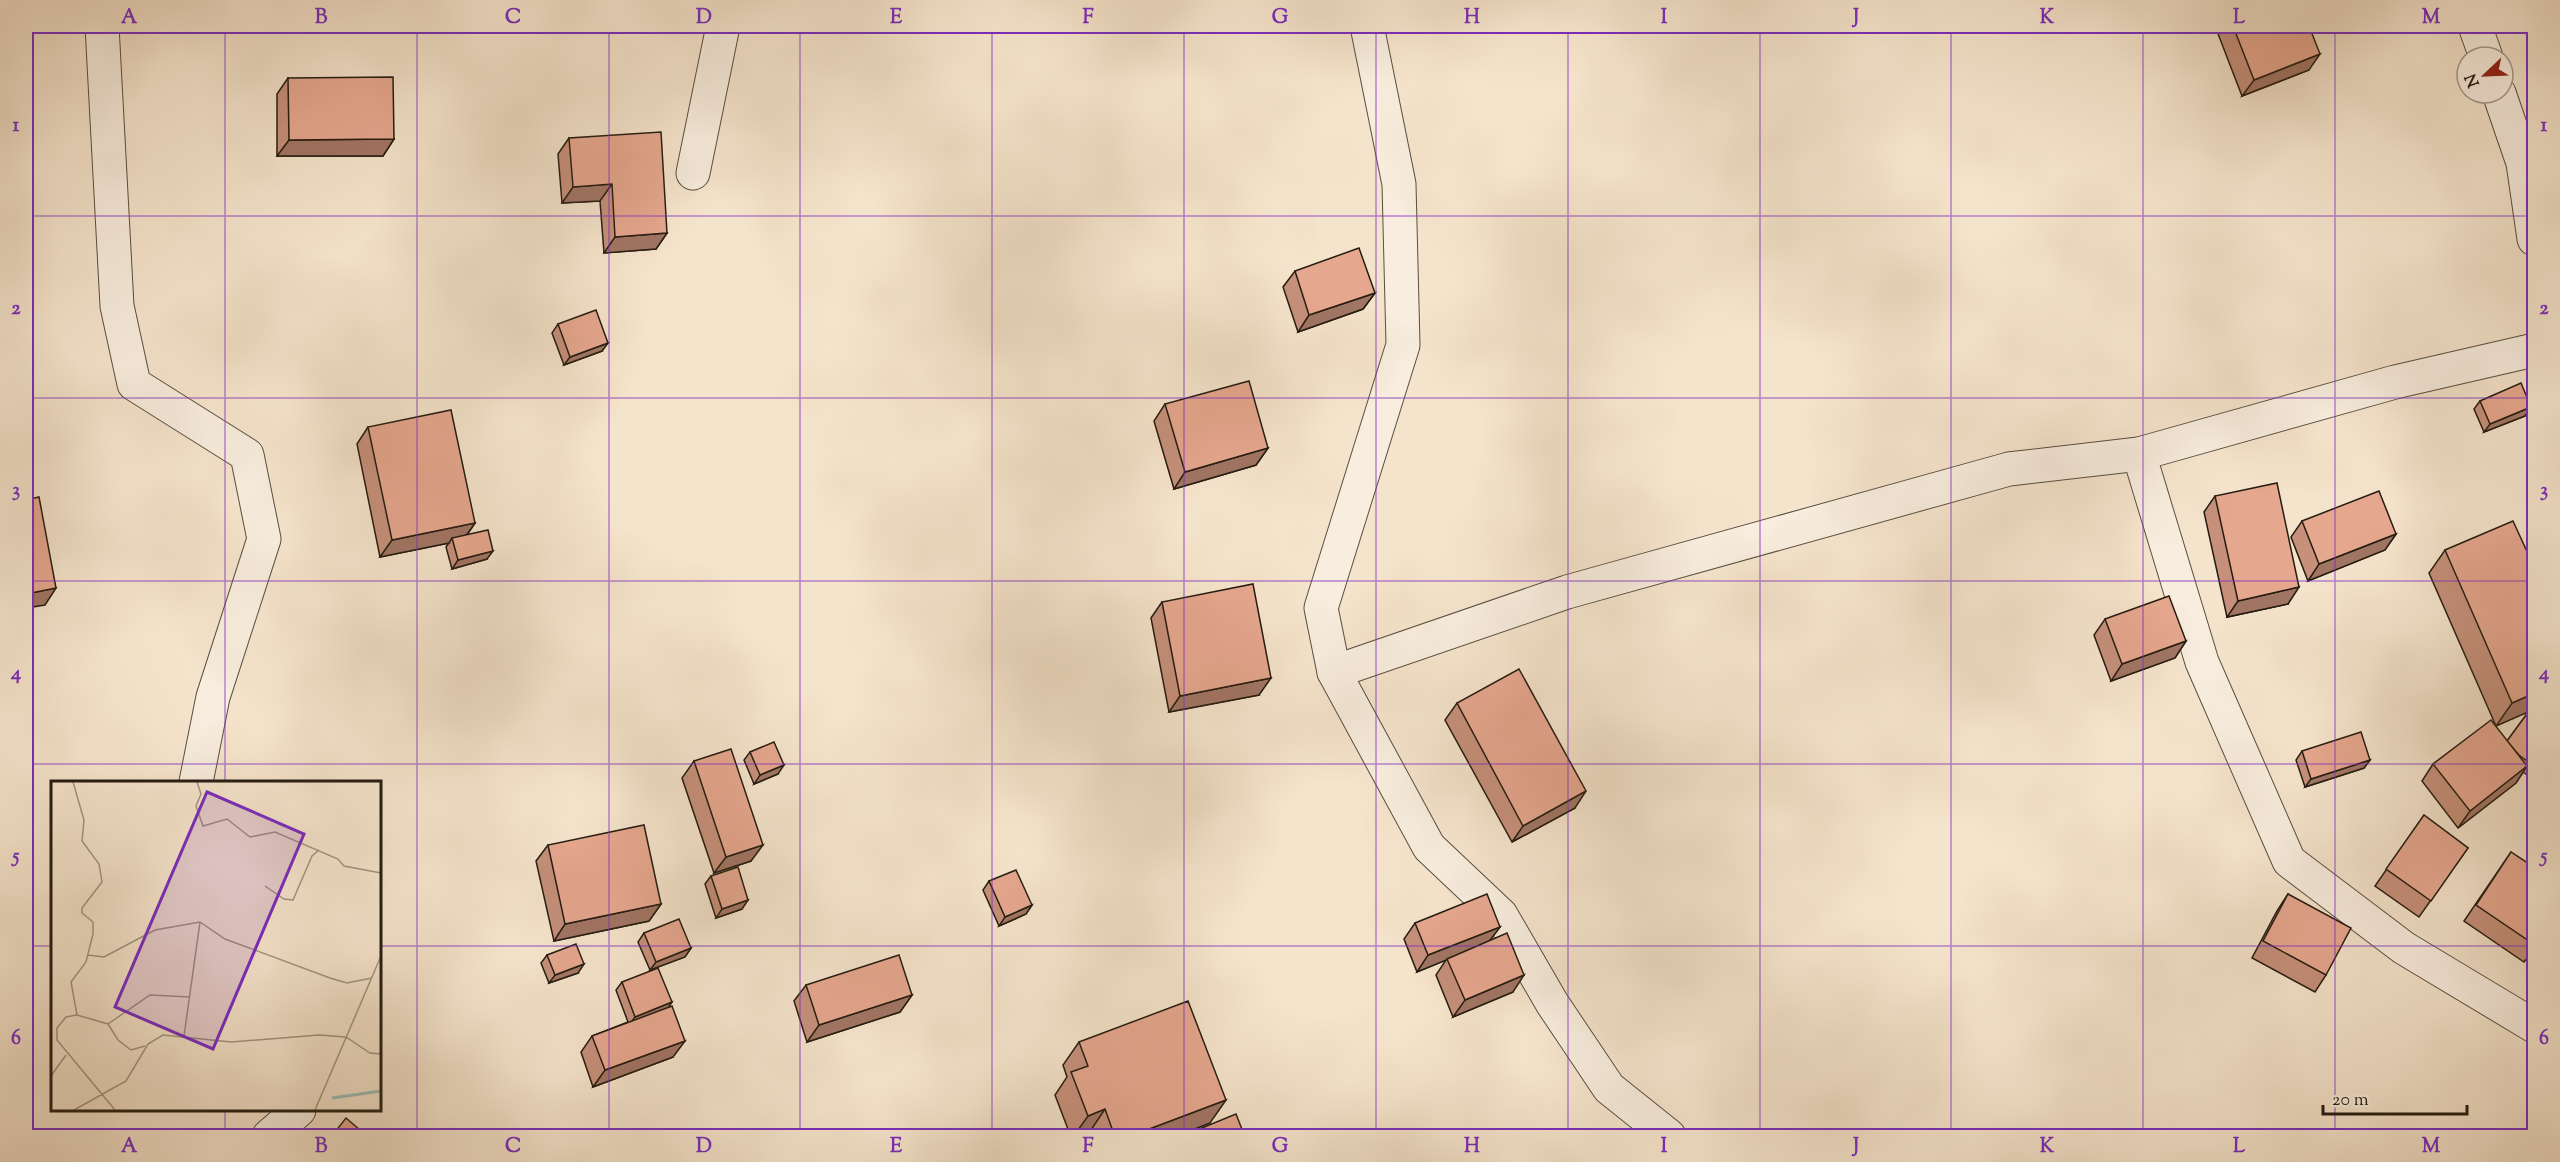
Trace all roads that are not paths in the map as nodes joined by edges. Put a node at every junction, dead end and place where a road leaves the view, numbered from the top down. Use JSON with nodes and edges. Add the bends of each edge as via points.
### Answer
{"nodes":[{"id":1,"x":102,"y":26,"type":"edge"},
{"id":2,"x":723,"y":26,"type":"edge"},
{"id":3,"x":1367,"y":26,"type":"edge"},
{"id":4,"x":2475,"y":26,"type":"edge"},
{"id":5,"x":2482,"y":45,"type":"edge"},
{"id":6,"x":2503,"y":105,"type":"edge"},
{"id":7,"x":693,"y":173,"type":"dead end"},
{"id":8,"x":2535,"y":239,"type":"edge"},
{"id":9,"x":2535,"y":350,"type":"edge"},
{"id":10,"x":2139,"y":454,"type":"junction"},
{"id":11,"x":1334,"y":672,"type":"junction"},
{"id":12,"x":196,"y":781,"type":"edge"},
{"id":13,"x":2535,"y":1026,"type":"edge"},
{"id":14,"x":298,"y":1111,"type":"edge"},
{"id":15,"x":269,"y":1137,"type":"edge"},
{"id":16,"x":1669,"y":1137,"type":"edge"}],
"edges":[{"from":1,"to":12,"type":"street","via":[[117,306],[134,384],[247,455],[264,538],[213,697]]},
{"from":2,"to":7,"type":"street"},
{"from":3,"to":11,"type":"street","via":[[1399,184],[1403,345],[1321,608]]},
{"from":4,"to":5,"type":"street"},
{"from":6,"to":8,"type":"street","via":[[2523,163]]},
{"from":9,"to":10,"type":"street","via":[[2395,382]]},
{"from":10,"to":11,"type":"street","via":[[2009,469],[1567,592]]},
{"from":10,"to":13,"type":"street","via":[[2202,662],[2289,861],[2404,948]]},
{"from":11,"to":16,"type":"street","via":[[1429,847],[1501,915],[1552,1003],[1609,1088]]},
{"from":14,"to":15,"type":"street"}]}
